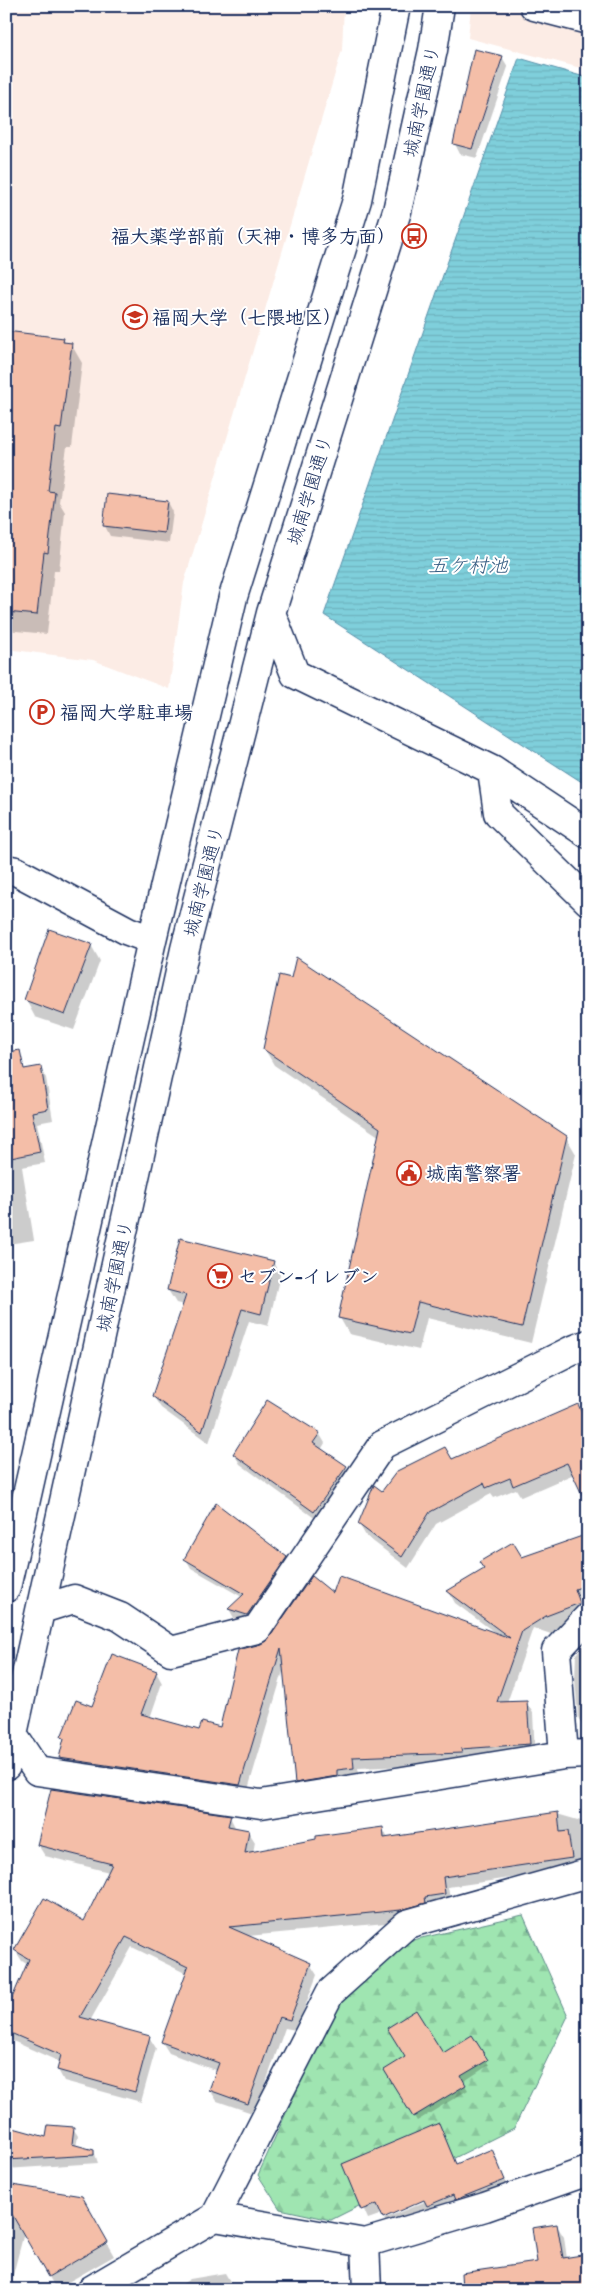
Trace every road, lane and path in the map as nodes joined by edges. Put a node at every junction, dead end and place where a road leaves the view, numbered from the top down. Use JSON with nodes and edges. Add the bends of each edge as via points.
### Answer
{"nodes":[{"id":1,"x":396,"y":6,"type":"edge"},
{"id":2,"x":440,"y":6,"type":"edge"},
{"id":3,"x":534,"y":6,"type":"edge"},
{"id":4,"x":588,"y":20,"type":"edge"},
{"id":5,"x":271,"y":613,"type":"junction"},
{"id":6,"x":492,"y":770,"type":"junction"},
{"id":7,"x":588,"y":834,"type":"edge"},
{"id":8,"x":6,"y":868,"type":"edge"},
{"id":9,"x":588,"y":901,"type":"edge"},
{"id":10,"x":152,"y":940,"type":"junction"},
{"id":11,"x":588,"y":1344,"type":"edge"},
{"id":12,"x":6,"y":1588,"type":"edge"},
{"id":13,"x":42,"y":1609,"type":"junction"},
{"id":14,"x":588,"y":1617,"type":"edge"},
{"id":15,"x":13,"y":1736,"type":"junction"},
{"id":16,"x":576,"y":1754,"type":"edge"},
{"id":17,"x":6,"y":1766,"type":"edge"},
{"id":18,"x":588,"y":1876,"type":"edge"},
{"id":19,"x":588,"y":2171,"type":"edge"},
{"id":20,"x":215,"y":2217,"type":"junction"},
{"id":21,"x":365,"y":2243,"type":"junction"},
{"id":22,"x":91,"y":2290,"type":"edge"},
{"id":23,"x":367,"y":2290,"type":"edge"}],
"edges":[{"from":1,"to":10,"type":"street","name":"城南学園通り","via":[[357,200],[233,597]]},
{"from":2,"to":5,"type":"street","name":"城南学園通り","via":[[397,211]]},
{"from":3,"to":4,"type":"street"},
{"from":5,"to":6,"type":"street","via":[[295,674]]},
{"from":5,"to":13,"type":"street","name":"城南学園通り","via":[[185,949]]},
{"from":6,"to":7,"type":"street"},
{"from":6,"to":9,"type":"street","via":[[498,813]]},
{"from":8,"to":10,"type":"street","via":[[128,931]]},
{"from":10,"to":12,"type":"street","name":"城南学園通り"},
{"from":11,"to":13,"type":"street","via":[[570,1350],[382,1445],[257,1629],[171,1651],[120,1617],[74,1599]]},
{"from":13,"to":15,"type":"street","name":"城南学園通り"},
{"from":14,"to":16,"type":"street","via":[[556,1651]]},
{"from":15,"to":16,"type":"street","via":[[37,1771],[261,1804]]},
{"from":15,"to":17,"type":"street","name":"城南学園通り"},
{"from":18,"to":20,"type":"street","via":[[584,1874],[407,1924],[330,1993]]},
{"from":19,"to":21,"type":"street","via":[[485,2207]]},
{"from":20,"to":21,"type":"street"},
{"from":20,"to":22,"type":"street"},
{"from":21,"to":23,"type":"street"}]}
